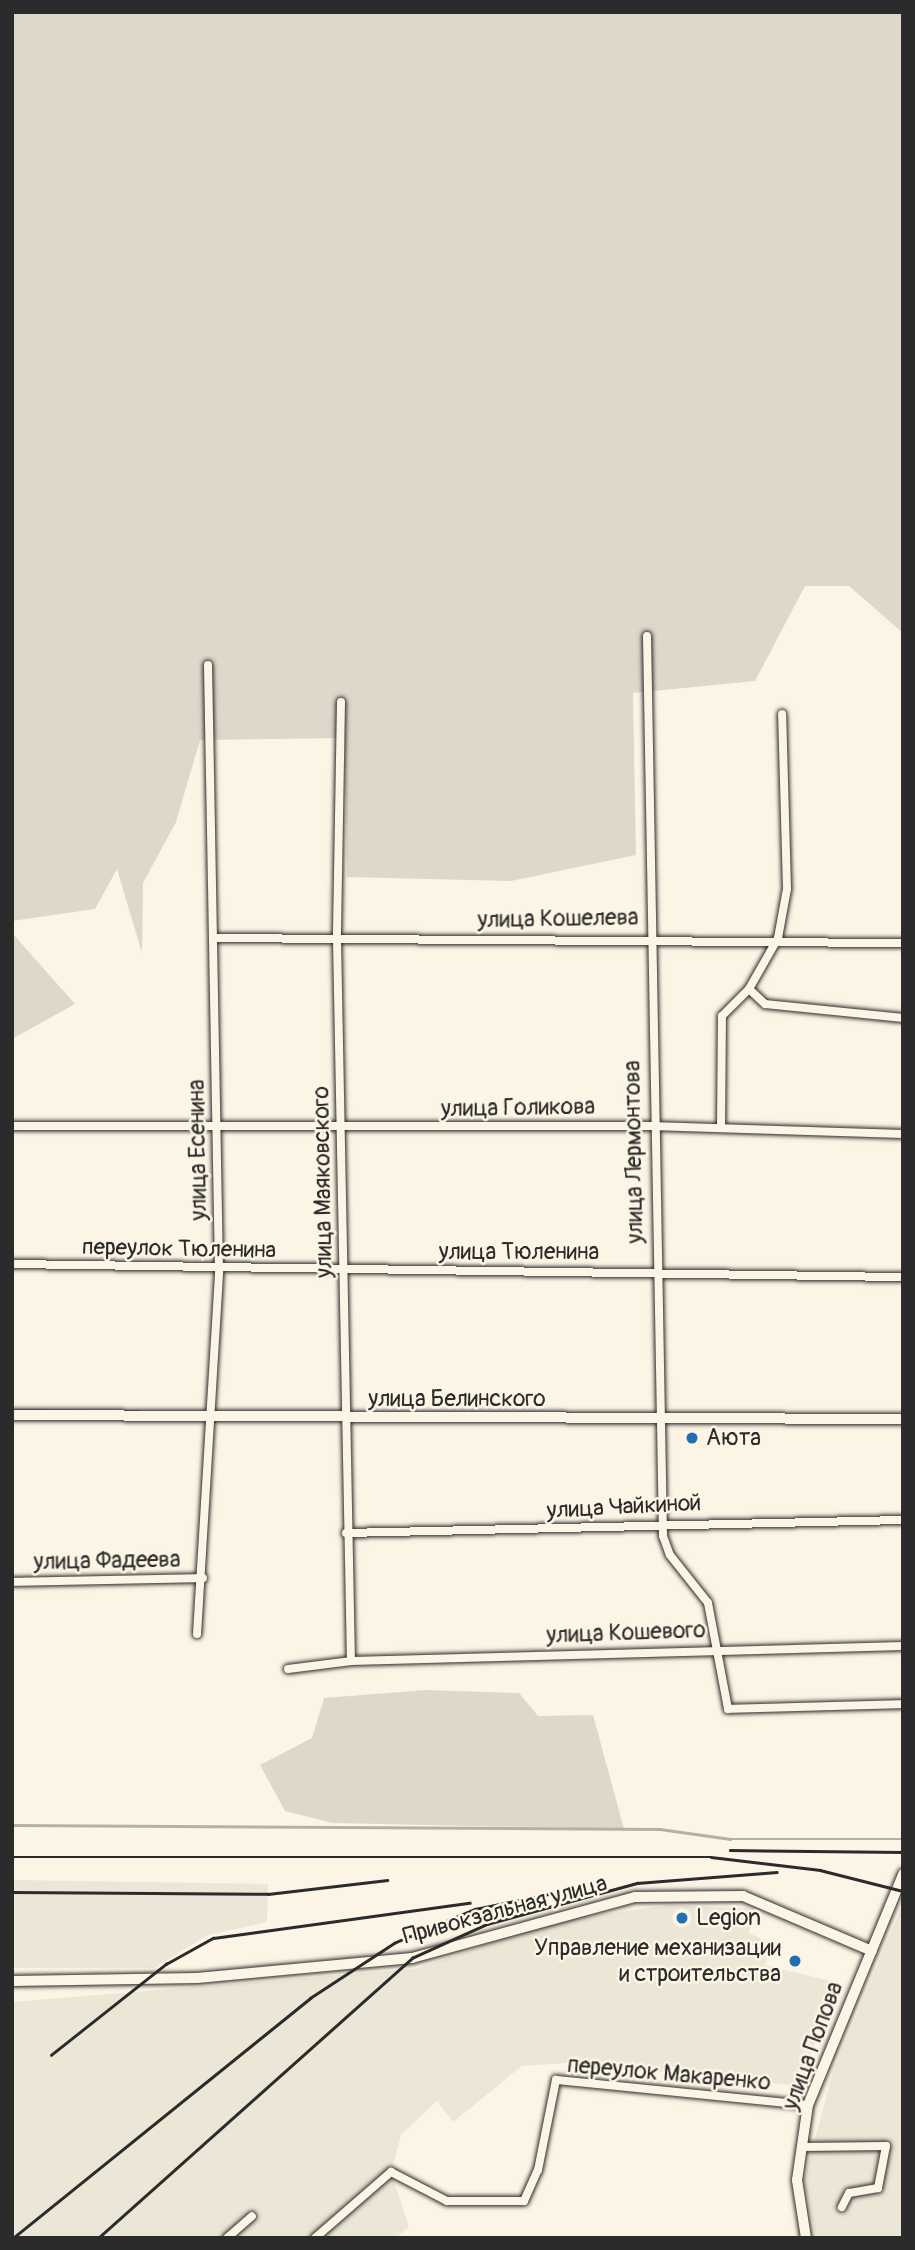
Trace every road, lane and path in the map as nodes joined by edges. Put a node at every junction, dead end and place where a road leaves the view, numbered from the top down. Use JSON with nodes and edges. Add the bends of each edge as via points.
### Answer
{"nodes":[{"id":1,"x":647,"y":636,"type":"dead end"},
{"id":2,"x":208,"y":665,"type":"dead end"},
{"id":3,"x":341,"y":702,"type":"dead end"},
{"id":4,"x":782,"y":714,"type":"dead end"},
{"id":5,"x":651,"y":937,"type":"junction"},
{"id":6,"x":214,"y":938,"type":"junction"},
{"id":7,"x":778,"y":939,"type":"junction"},
{"id":8,"x":337,"y":940,"type":"junction"},
{"id":9,"x":903,"y":943,"type":"edge"},
{"id":10,"x":750,"y":989,"type":"junction"},
{"id":11,"x":903,"y":1018,"type":"edge"},
{"id":12,"x":12,"y":1126,"type":"edge"},
{"id":13,"x":651,"y":1126,"type":"junction"},
{"id":14,"x":216,"y":1127,"type":"junction"},
{"id":15,"x":721,"y":1128,"type":"junction"},
{"id":16,"x":343,"y":1129,"type":"junction"},
{"id":17,"x":903,"y":1134,"type":"edge"},
{"id":18,"x":12,"y":1264,"type":"edge"},
{"id":19,"x":219,"y":1271,"type":"junction"},
{"id":20,"x":344,"y":1272,"type":"junction"},
{"id":21,"x":656,"y":1273,"type":"junction"},
{"id":22,"x":903,"y":1277,"type":"edge"},
{"id":23,"x":12,"y":1415,"type":"edge"},
{"id":24,"x":213,"y":1418,"type":"junction"},
{"id":25,"x":663,"y":1418,"type":"junction"},
{"id":26,"x":343,"y":1419,"type":"junction"},
{"id":27,"x":903,"y":1419,"type":"edge"},
{"id":28,"x":903,"y":1520,"type":"edge"},
{"id":29,"x":666,"y":1523,"type":"junction"},
{"id":30,"x":346,"y":1533,"type":"junction"},
{"id":31,"x":203,"y":1578,"type":"junction"},
{"id":32,"x":12,"y":1582,"type":"edge"},
{"id":33,"x":197,"y":1634,"type":"dead end"},
{"id":34,"x":903,"y":1646,"type":"edge"},
{"id":35,"x":716,"y":1650,"type":"junction"},
{"id":36,"x":351,"y":1661,"type":"junction"},
{"id":37,"x":288,"y":1669,"type":"dead end"},
{"id":38,"x":903,"y":1704,"type":"edge"},
{"id":39,"x":903,"y":1874,"type":"edge"},
{"id":40,"x":872,"y":1951,"type":"junction"},
{"id":41,"x":12,"y":1981,"type":"edge"},
{"id":42,"x":808,"y":2105,"type":"junction"},
{"id":43,"x":802,"y":2147,"type":"junction"},
{"id":44,"x":842,"y":2207,"type":"dead end"},
{"id":45,"x":252,"y":2216,"type":"dead end"},
{"id":46,"x":227,"y":2238,"type":"edge"},
{"id":47,"x":315,"y":2238,"type":"edge"},
{"id":48,"x":806,"y":2238,"type":"edge"}],
"edges":[{"from":1,"to":5,"type":"street","name":"улица Лермонтова"},
{"from":2,"to":6,"type":"street","name":"улица Есенина"},
{"from":3,"to":8,"type":"street","name":"улица Маяковского"},
{"from":4,"to":7,"type":"street","via":[[790,831]]},
{"from":5,"to":7,"type":"street","name":"улица Кошелева"},
{"from":5,"to":8,"type":"street","name":"улица Кошелева"},
{"from":5,"to":13,"type":"street","name":"улица Лермонтова"},
{"from":6,"to":8,"type":"street","name":"улица Кошелева"},
{"from":6,"to":14,"type":"street","name":"улица Есенина"},
{"from":7,"to":9,"type":"street","name":"улица Кошелева"},
{"from":7,"to":10,"type":"street"},
{"from":8,"to":16,"type":"street","name":"улица Маяковского"},
{"from":10,"to":11,"type":"street","via":[[765,1004]]},
{"from":10,"to":15,"type":"street","via":[[722,1016]]},
{"from":12,"to":14,"type":"street","name":"улица Голикова"},
{"from":13,"to":15,"type":"street","name":"улица Голикова"},
{"from":13,"to":16,"type":"street","name":"улица Голикова"},
{"from":13,"to":21,"type":"street","name":"улица Лермонтова"},
{"from":14,"to":16,"type":"street","name":"улица Голикова"},
{"from":14,"to":19,"type":"street","name":"улица Есенина"},
{"from":15,"to":17,"type":"street","name":"улица Голикова"},
{"from":16,"to":20,"type":"street","name":"улица Маяковского"},
{"from":18,"to":19,"type":"street","name":"переулок Тюленина"},
{"from":19,"to":20,"type":"street","name":"переулок Тюленина"},
{"from":19,"to":24,"type":"street","name":"улица Есенина"},
{"from":20,"to":21,"type":"street","name":"улица Тюленина"},
{"from":20,"to":26,"type":"street","name":"улица Маяковского"},
{"from":21,"to":22,"type":"street","name":"улица Тюленина"},
{"from":21,"to":25,"type":"street","name":"улица Лермонтова"},
{"from":23,"to":24,"type":"street","name":"улица Белинского"},
{"from":24,"to":26,"type":"street","name":"улица Белинского"},
{"from":24,"to":31,"type":"street","name":"улица Есенина"},
{"from":25,"to":26,"type":"street","name":"улица Белинского"},
{"from":25,"to":27,"type":"street","name":"улица Белинского"},
{"from":25,"to":29,"type":"street","name":"улица Лермонтова"},
{"from":26,"to":30,"type":"street","name":"улица Маяковского"},
{"from":28,"to":29,"type":"street","name":"улица Чайкиной"},
{"from":29,"to":30,"type":"street","name":"улица Чайкиной"},
{"from":29,"to":35,"type":"street","name":"улица Лермонтова","via":[[670,1555],[708,1603]]},
{"from":30,"to":36,"type":"street","name":"улица Маяковского"},
{"from":31,"to":32,"type":"street","name":"улица Фадеева"},
{"from":31,"to":33,"type":"street","name":"улица Есенина"},
{"from":34,"to":35,"type":"street","name":"улица Кошевого"},
{"from":35,"to":36,"type":"street","name":"улица Кошевого"},
{"from":35,"to":38,"type":"street","name":"улица Лермонтова","via":[[728,1709]]},
{"from":36,"to":37,"type":"street","name":"улица Кошевого"},
{"from":39,"to":40,"type":"street","name":"улица Попова"},
{"from":40,"to":41,"type":"street","name":"Привокзальная улица","via":[[743,1896],[635,1897],[412,1958],[197,1978]]},
{"from":40,"to":42,"type":"street","name":"улица Попова"},
{"from":42,"to":43,"type":"street","name":"улица Попова"},
{"from":42,"to":47,"type":"street","name":"переулок Макаренко","via":[[556,2080],[538,2170],[524,2201],[447,2201],[391,2172]]},
{"from":43,"to":44,"type":"street","via":[[886,2146],[877,2188],[849,2193]]},
{"from":43,"to":48,"type":"street","name":"улица Попова","via":[[797,2180]]},
{"from":45,"to":46,"type":"street"}]}
